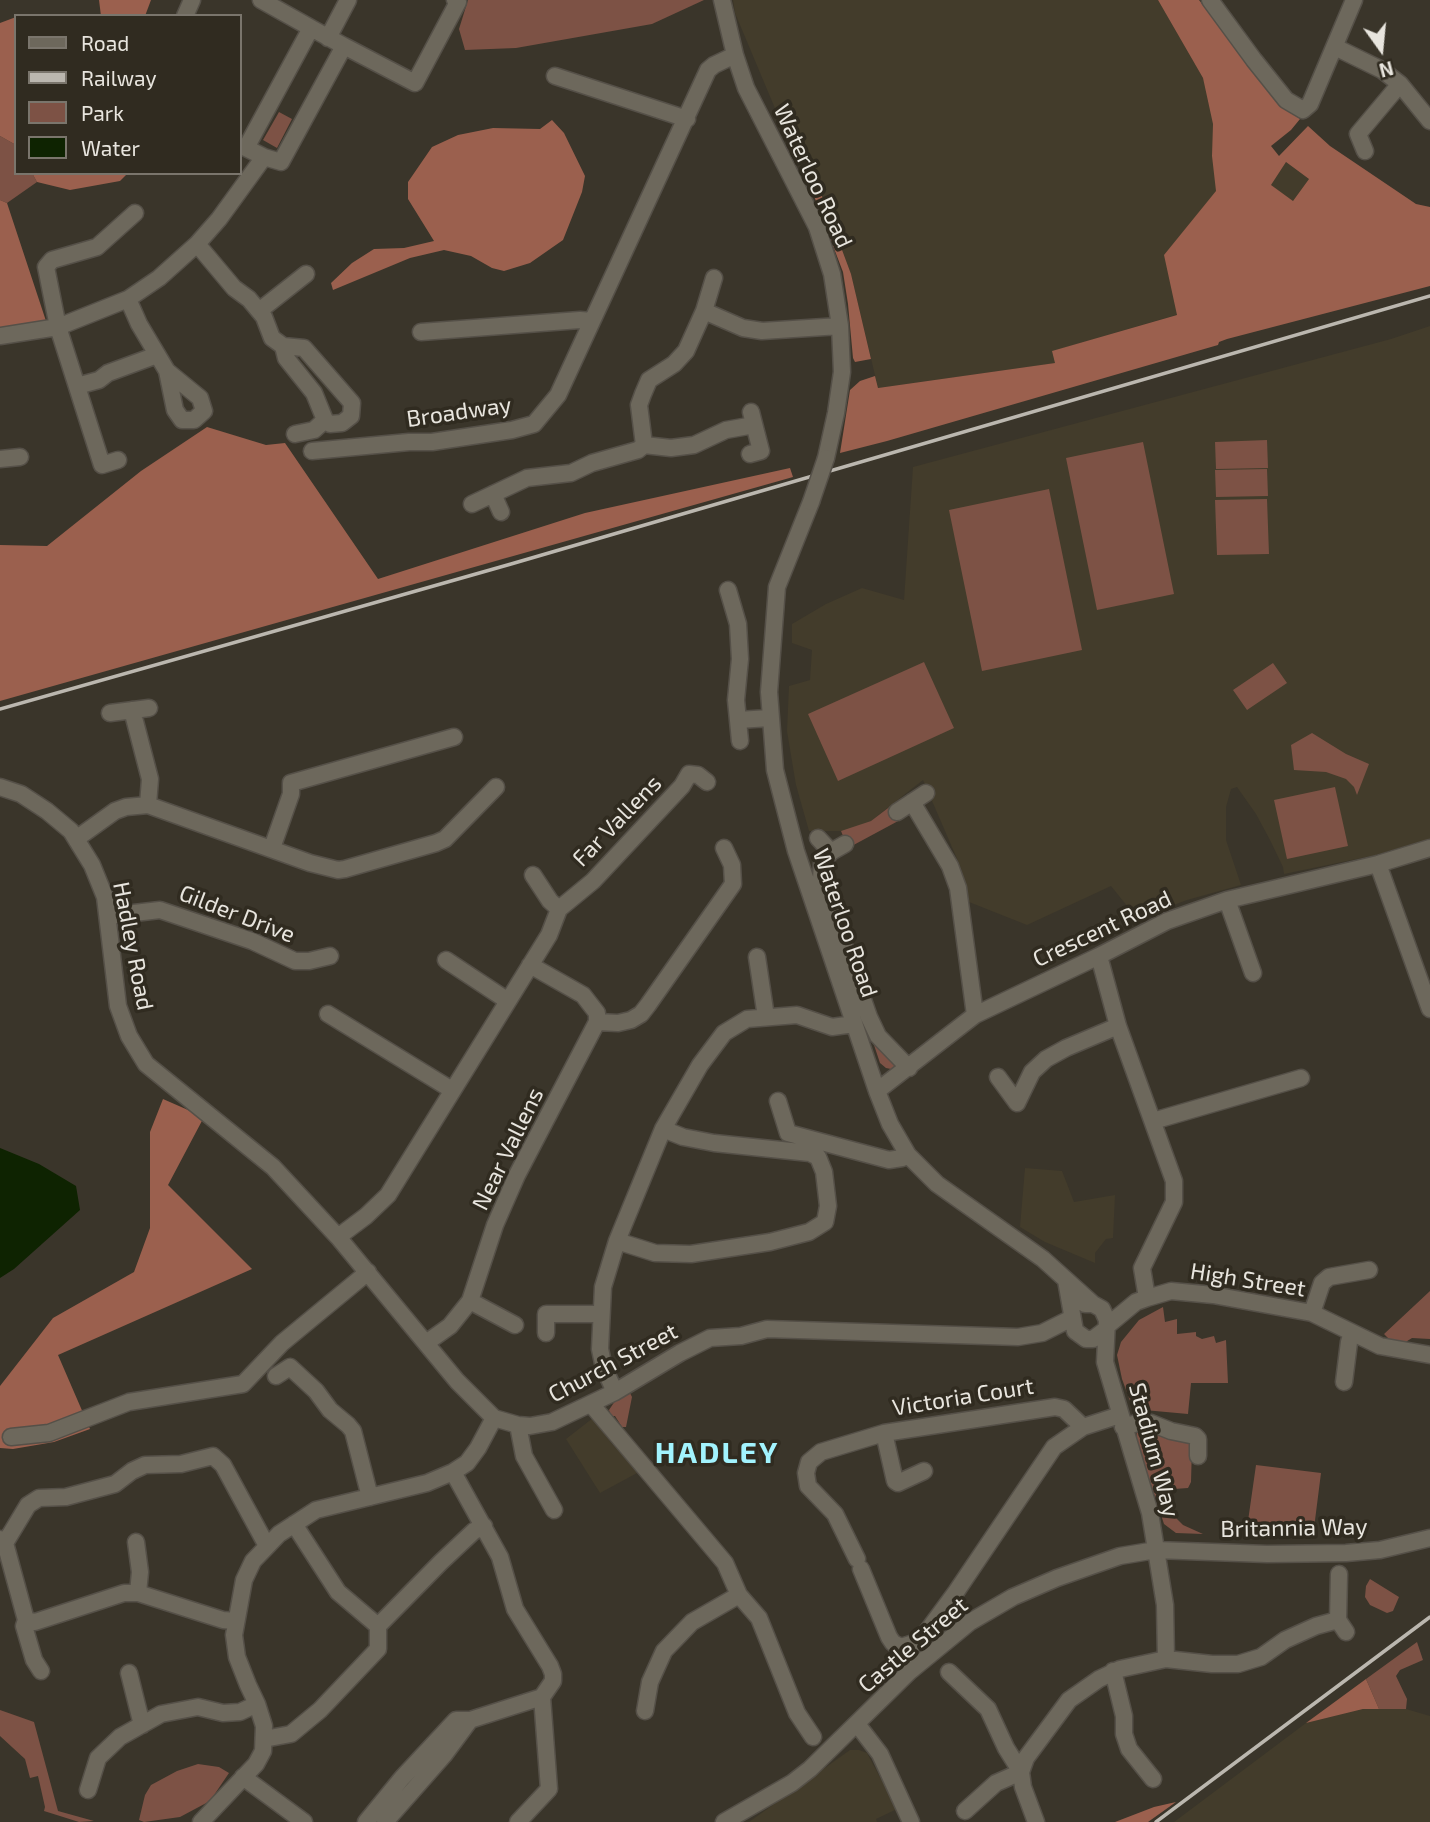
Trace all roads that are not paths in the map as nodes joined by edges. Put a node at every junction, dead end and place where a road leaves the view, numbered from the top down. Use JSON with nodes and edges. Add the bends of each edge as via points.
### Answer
{"nodes":[{"id":1,"x":261,"y":0,"type":"edge"},
{"id":2,"x":348,"y":0,"type":"edge"},
{"id":3,"x":455,"y":0,"type":"edge"},
{"id":4,"x":722,"y":0,"type":"edge"},
{"id":5,"x":1210,"y":0,"type":"edge"},
{"id":6,"x":1354,"y":0,"type":"edge"},
{"id":7,"x":311,"y":27,"type":"junction"},
{"id":8,"x":328,"y":38,"type":"junction"},
{"id":9,"x":344,"y":46,"type":"junction"},
{"id":10,"x":1335,"y":47,"type":"junction"},
{"id":11,"x":735,"y":55,"type":"junction"},
{"id":12,"x":555,"y":76,"type":"dead end"},
{"id":13,"x":1400,"y":84,"type":"junction"},
{"id":14,"x":687,"y":119,"type":"junction"},
{"id":15,"x":1430,"y":121,"type":"edge"},
{"id":16,"x":243,"y":147,"type":"edge"},
{"id":17,"x":1365,"y":151,"type":"dead end"},
{"id":18,"x":264,"y":157,"type":"junction"},
{"id":19,"x":135,"y":213,"type":"dead end"},
{"id":20,"x":197,"y":244,"type":"junction"},
{"id":21,"x":306,"y":274,"type":"dead end"},
{"id":22,"x":714,"y":278,"type":"dead end"},
{"id":23,"x":128,"y":299,"type":"junction"},
{"id":24,"x":259,"y":311,"type":"junction"},
{"id":25,"x":704,"y":311,"type":"junction"},
{"id":26,"x":592,"y":321,"type":"junction"},
{"id":27,"x":840,"y":326,"type":"junction"},
{"id":28,"x":58,"y":327,"type":"junction"},
{"id":29,"x":421,"y":332,"type":"dead end"},
{"id":30,"x":0,"y":336,"type":"edge"},
{"id":31,"x":283,"y":346,"type":"junction"},
{"id":32,"x":157,"y":355,"type":"junction"},
{"id":33,"x":167,"y":371,"type":"dead end"},
{"id":34,"x":78,"y":386,"type":"junction"},
{"id":35,"x":326,"y":420,"type":"junction"},
{"id":36,"x":295,"y":434,"type":"dead end"},
{"id":37,"x":644,"y":445,"type":"junction"},
{"id":38,"x":312,"y":451,"type":"dead end"},
{"id":39,"x":750,"y":454,"type":"dead end"},
{"id":40,"x":20,"y":457,"type":"dead end"},
{"id":41,"x":0,"y":459,"type":"edge"},
{"id":42,"x":118,"y":460,"type":"dead end"},
{"id":43,"x":493,"y":494,"type":"junction"},
{"id":44,"x":472,"y":504,"type":"dead end"},
{"id":45,"x":502,"y":512,"type":"dead end"},
{"id":46,"x":736,"y":598,"type":"dead end"},
{"id":47,"x":149,"y":708,"type":"dead end"},
{"id":48,"x":132,"y":710,"type":"junction"},
{"id":49,"x":110,"y":713,"type":"dead end"},
{"id":50,"x":770,"y":718,"type":"junction"},
{"id":51,"x":737,"y":720,"type":"junction"},
{"id":52,"x":454,"y":737,"type":"dead end"},
{"id":53,"x":740,"y":741,"type":"dead end"},
{"id":54,"x":707,"y":782,"type":"dead end"},
{"id":55,"x":0,"y":787,"type":"edge"},
{"id":56,"x":496,"y":787,"type":"dead end"},
{"id":57,"x":926,"y":793,"type":"dead end"},
{"id":58,"x":912,"y":802,"type":"junction"},
{"id":59,"x":148,"y":805,"type":"junction"},
{"id":60,"x":897,"y":812,"type":"dead end"},
{"id":61,"x":818,"y":838,"type":"dead end"},
{"id":62,"x":76,"y":839,"type":"junction"},
{"id":63,"x":272,"y":848,"type":"junction"},
{"id":64,"x":724,"y":848,"type":"dead end"},
{"id":65,"x":1430,"y":848,"type":"edge"},
{"id":66,"x":1377,"y":867,"type":"junction"},
{"id":67,"x":533,"y":875,"type":"dead end"},
{"id":68,"x":1227,"y":900,"type":"junction"},
{"id":69,"x":559,"y":909,"type":"junction"},
{"id":70,"x":108,"y":916,"type":"junction"},
{"id":71,"x":330,"y":956,"type":"dead end"},
{"id":72,"x":1099,"y":956,"type":"junction"},
{"id":73,"x":757,"y":957,"type":"dead end"},
{"id":74,"x":446,"y":960,"type":"dead end"},
{"id":75,"x":530,"y":965,"type":"junction"},
{"id":76,"x":1253,"y":973,"type":"dead end"},
{"id":77,"x":508,"y":1001,"type":"junction"},
{"id":78,"x":1430,"y":1009,"type":"edge"},
{"id":79,"x":328,"y":1014,"type":"dead end"},
{"id":80,"x":975,"y":1015,"type":"junction"},
{"id":81,"x":766,"y":1017,"type":"junction"},
{"id":82,"x":597,"y":1022,"type":"junction"},
{"id":83,"x":855,"y":1024,"type":"junction"},
{"id":84,"x":1118,"y":1026,"type":"junction"},
{"id":85,"x":909,"y":1068,"type":"junction"},
{"id":86,"x":998,"y":1077,"type":"dead end"},
{"id":87,"x":1301,"y":1078,"type":"dead end"},
{"id":88,"x":452,"y":1090,"type":"junction"},
{"id":89,"x":877,"y":1091,"type":"junction"},
{"id":90,"x":185,"y":1095,"type":"joint"},
{"id":91,"x":778,"y":1101,"type":"dead end"},
{"id":92,"x":1153,"y":1121,"type":"junction"},
{"id":93,"x":663,"y":1129,"type":"junction"},
{"id":94,"x":908,"y":1154,"type":"junction"},
{"id":95,"x":338,"y":1237,"type":"junction"},
{"id":96,"x":617,"y":1241,"type":"junction"},
{"id":97,"x":1369,"y":1270,"type":"dead end"},
{"id":98,"x":368,"y":1272,"type":"junction"},
{"id":99,"x":1066,"y":1280,"type":"junction"},
{"id":100,"x":1141,"y":1300,"type":"junction"},
{"id":101,"x":470,"y":1301,"type":"junction"},
{"id":102,"x":1095,"y":1305,"type":"junction"},
{"id":103,"x":1312,"y":1313,"type":"junction"},
{"id":104,"x":600,"y":1314,"type":"junction"},
{"id":105,"x":1073,"y":1316,"type":"junction"},
{"id":106,"x":515,"y":1325,"type":"dead end"},
{"id":107,"x":1106,"y":1328,"type":"junction"},
{"id":108,"x":1352,"y":1333,"type":"junction"},
{"id":109,"x":546,"y":1334,"type":"dead end"},
{"id":110,"x":1086,"y":1339,"type":"junction"},
{"id":111,"x":426,"y":1343,"type":"junction"},
{"id":112,"x":302,"y":1355,"type":"dead end"},
{"id":113,"x":1430,"y":1355,"type":"edge"},
{"id":114,"x":1105,"y":1362,"type":"junction"},
{"id":115,"x":290,"y":1367,"type":"junction"},
{"id":116,"x":276,"y":1376,"type":"dead end"},
{"id":117,"x":1344,"y":1382,"type":"dead end"},
{"id":118,"x":615,"y":1392,"type":"junction"},
{"id":119,"x":591,"y":1404,"type":"junction"},
{"id":120,"x":494,"y":1418,"type":"junction"},
{"id":121,"x":1122,"y":1421,"type":"junction"},
{"id":122,"x":518,"y":1426,"type":"junction"},
{"id":123,"x":1083,"y":1427,"type":"junction"},
{"id":124,"x":884,"y":1433,"type":"junction"},
{"id":125,"x":11,"y":1437,"type":"dead end"},
{"id":126,"x":1198,"y":1456,"type":"dead end"},
{"id":127,"x":924,"y":1471,"type":"dead end"},
{"id":128,"x":453,"y":1472,"type":"junction"},
{"id":129,"x":369,"y":1497,"type":"junction"},
{"id":130,"x":554,"y":1510,"type":"dead end"},
{"id":131,"x":294,"y":1524,"type":"junction"},
{"id":132,"x":479,"y":1529,"type":"junction"},
{"id":133,"x":1430,"y":1538,"type":"edge"},
{"id":134,"x":2,"y":1541,"type":"edge"},
{"id":135,"x":136,"y":1542,"type":"dead end"},
{"id":136,"x":267,"y":1546,"type":"junction"},
{"id":137,"x":1156,"y":1550,"type":"junction"},
{"id":138,"x":859,"y":1564,"type":"joint"},
{"id":139,"x":1339,"y":1574,"type":"dead end"},
{"id":140,"x":138,"y":1593,"type":"junction"},
{"id":141,"x":739,"y":1595,"type":"junction"},
{"id":142,"x":26,"y":1620,"type":"junction"},
{"id":143,"x":235,"y":1621,"type":"junction"},
{"id":144,"x":373,"y":1623,"type":"junction"},
{"id":145,"x":1166,"y":1659,"type":"junction"},
{"id":146,"x":41,"y":1671,"type":"dead end"},
{"id":147,"x":1113,"y":1671,"type":"junction"},
{"id":148,"x":949,"y":1672,"type":"dead end"},
{"id":149,"x":129,"y":1673,"type":"dead end"},
{"id":150,"x":542,"y":1697,"type":"junction"},
{"id":151,"x":257,"y":1704,"type":"junction"},
{"id":152,"x":645,"y":1711,"type":"dead end"},
{"id":153,"x":470,"y":1720,"type":"junction"},
{"id":154,"x":857,"y":1724,"type":"junction"},
{"id":155,"x":142,"y":1725,"type":"junction"},
{"id":156,"x":813,"y":1737,"type":"dead end"},
{"id":157,"x":264,"y":1739,"type":"junction"},
{"id":158,"x":1021,"y":1772,"type":"junction"},
{"id":159,"x":243,"y":1777,"type":"junction"},
{"id":160,"x":1153,"y":1779,"type":"dead end"},
{"id":161,"x":88,"y":1790,"type":"dead end"},
{"id":162,"x":965,"y":1811,"type":"dead end"},
{"id":163,"x":1052,"y":1815,"type":"dead end"},
{"id":164,"x":1036,"y":1821,"type":"edge"},
{"id":165,"x":201,"y":1822,"type":"edge"},
{"id":166,"x":304,"y":1822,"type":"edge"},
{"id":167,"x":366,"y":1822,"type":"edge"},
{"id":168,"x":385,"y":1822,"type":"edge"},
{"id":169,"x":518,"y":1822,"type":"edge"},
{"id":170,"x":724,"y":1822,"type":"edge"},
{"id":171,"x":911,"y":1822,"type":"edge"}],
"edges":[{"from":1,"to":7,"type":"street"},
{"from":2,"to":8,"type":"street"},
{"from":3,"to":9,"type":"street","via":[[458,2],[415,83]]},
{"from":4,"to":11,"type":"street","name":"Waterloo Road"},
{"from":5,"to":10,"type":"street","via":[[1286,100],[1300,109],[1310,104]]},
{"from":6,"to":10,"type":"street"},
{"from":7,"to":8,"type":"street"},
{"from":7,"to":16,"type":"street"},
{"from":8,"to":9,"type":"street"},
{"from":9,"to":18,"type":"street","via":[[281,162]]},
{"from":10,"to":13,"type":"street"},
{"from":11,"to":14,"type":"street","name":"Broadway","via":[[708,71]]},
{"from":11,"to":27,"type":"street","name":"Waterloo Road","via":[[746,88],[817,227],[832,274]]},
{"from":12,"to":14,"type":"street"},
{"from":13,"to":15,"type":"street"},
{"from":13,"to":17,"type":"street","via":[[1358,134]]},
{"from":14,"to":26,"type":"street","name":"Broadway"},
{"from":16,"to":18,"type":"street"},
{"from":18,"to":20,"type":"street"},
{"from":19,"to":28,"type":"street","via":[[97,247],[52,260],[46,267]]},
{"from":20,"to":23,"type":"street"},
{"from":20,"to":24,"type":"street"},
{"from":21,"to":24,"type":"street"},
{"from":22,"to":25,"type":"street"},
{"from":23,"to":28,"type":"street"},
{"from":23,"to":32,"type":"street"},
{"from":24,"to":31,"type":"street","via":[[272,338]]},
{"from":25,"to":27,"type":"street","via":[[762,331]]},
{"from":25,"to":37,"type":"street","via":[[686,351],[649,380],[639,405]]},
{"from":26,"to":29,"type":"street"},
{"from":26,"to":38,"type":"street","name":"Broadway","via":[[558,395],[534,424],[432,442]]},
{"from":27,"to":50,"type":"street","name":"Waterloo Road","bridge":true,"via":[[842,372],[826,458],[777,587]]},
{"from":28,"to":30,"type":"street"},
{"from":28,"to":34,"type":"street"},
{"from":31,"to":35,"type":"street"},
{"from":31,"to":35,"type":"street","via":[[304,348],[352,404],[351,416],[342,423]]},
{"from":32,"to":33,"type":"street"},
{"from":32,"to":34,"type":"street"},
{"from":34,"to":42,"type":"street","via":[[102,465]]},
{"from":35,"to":36,"type":"street","via":[[314,430]]},
{"from":37,"to":39,"type":"street","via":[[694,445],[753,419],[761,452]]},
{"from":37,"to":43,"type":"street","via":[[571,473],[527,478]]},
{"from":40,"to":41,"type":"street"},
{"from":43,"to":44,"type":"street"},
{"from":43,"to":45,"type":"street"},
{"from":46,"to":51,"type":"street"},
{"from":47,"to":48,"type":"street"},
{"from":48,"to":49,"type":"street"},
{"from":48,"to":59,"type":"street","via":[[150,779]]},
{"from":50,"to":51,"type":"street"},
{"from":50,"to":83,"type":"street","name":"Waterloo Road","via":[[779,792]]},
{"from":51,"to":53,"type":"street"},
{"from":52,"to":63,"type":"street","via":[[291,783]]},
{"from":54,"to":69,"type":"street","name":"Far Vallens","via":[[689,774],[593,881]]},
{"from":55,"to":62,"type":"street","name":"Hadley Road","via":[[47,811]]},
{"from":56,"to":63,"type":"street","via":[[444,839],[424,848],[338,870]]},
{"from":57,"to":58,"type":"street"},
{"from":58,"to":60,"type":"street"},
{"from":58,"to":80,"type":"street","via":[[958,888]]},
{"from":59,"to":62,"type":"street","via":[[115,811]]},
{"from":59,"to":63,"type":"street"},
{"from":61,"to":85,"type":"street","via":[[838,848],[822,863],[821,879],[843,949],[878,1037]]},
{"from":62,"to":70,"type":"street","name":"Hadley Road","via":[[92,865]]},
{"from":64,"to":82,"type":"street","via":[[740,867],[733,884],[641,1014],[618,1023]]},
{"from":65,"to":66,"type":"street","name":"Crescent Road"},
{"from":66,"to":68,"type":"street","name":"Crescent Road"},
{"from":66,"to":78,"type":"street"},
{"from":67,"to":69,"type":"street"},
{"from":68,"to":72,"type":"street","name":"Crescent Road","via":[[1167,921]]},
{"from":68,"to":76,"type":"street"},
{"from":69,"to":75,"type":"street","name":"Far Vallens"},
{"from":70,"to":71,"type":"street","name":"Gilder Drive","via":[[160,910],[252,941],[310,969]]},
{"from":70,"to":90,"type":"street","name":"Hadley Road","via":[[118,1006],[129,1036],[146,1064]]},
{"from":72,"to":80,"type":"street","name":"Crescent Road"},
{"from":72,"to":84,"type":"street"},
{"from":73,"to":81,"type":"street"},
{"from":74,"to":77,"type":"street"},
{"from":75,"to":77,"type":"street","name":"Far Vallens"},
{"from":75,"to":82,"type":"street","via":[[583,995],[597,1013]]},
{"from":77,"to":88,"type":"street","name":"Far Vallens"},
{"from":79,"to":88,"type":"street"},
{"from":80,"to":85,"type":"street","name":"Crescent Road"},
{"from":81,"to":83,"type":"street","via":[[797,1016],[832,1027]]},
{"from":81,"to":93,"type":"street","via":[[747,1019],[724,1033]]},
{"from":82,"to":101,"type":"street","name":"Near Vallens","via":[[517,1175]]},
{"from":83,"to":89,"type":"street","name":"Waterloo Road"},
{"from":84,"to":86,"type":"street","via":[[1046,1059],[1032,1072],[1017,1103]]},
{"from":84,"to":92,"type":"street"},
{"from":85,"to":89,"type":"street","name":"Crescent Road"},
{"from":87,"to":92,"type":"street"},
{"from":88,"to":95,"type":"street","name":"Far Vallens","via":[[388,1195]]},
{"from":89,"to":94,"type":"street","name":"Waterloo Road"},
{"from":90,"to":95,"type":"street","name":"Church Street","via":[[273,1167]]},
{"from":91,"to":94,"type":"street","via":[[788,1133],[889,1160]]},
{"from":92,"to":100,"type":"street","via":[[1174,1181],[1174,1202],[1142,1268]]},
{"from":93,"to":96,"type":"street"},
{"from":93,"to":96,"type":"street","via":[[714,1143],[818,1157],[828,1206],[825,1222],[809,1232],[770,1242],[691,1254],[654,1253]]},
{"from":94,"to":99,"type":"street","name":"Waterloo Road","via":[[937,1184]]},
{"from":95,"to":98,"type":"street","name":"Church Street"},
{"from":96,"to":104,"type":"street"},
{"from":97,"to":103,"type":"street","via":[[1329,1277],[1322,1283]]},
{"from":98,"to":111,"type":"street","name":"Church Street"},
{"from":98,"to":125,"type":"street","via":[[282,1343],[243,1384],[129,1402],[50,1433]]},
{"from":99,"to":102,"type":"street","name":"Waterloo Road"},
{"from":99,"to":105,"type":"street"},
{"from":100,"to":102,"type":"street","name":"High Street"},
{"from":100,"to":103,"type":"street","name":"High Street","via":[[1171,1291],[1213,1294]]},
{"from":100,"to":107,"type":"street","name":"High Street"},
{"from":101,"to":106,"type":"street"},
{"from":101,"to":111,"type":"street","name":"Near Vallens","via":[[450,1326]]},
{"from":102,"to":105,"type":"street","via":[[1078,1308]]},
{"from":102,"to":107,"type":"street","via":[[1105,1314]]},
{"from":103,"to":108,"type":"street","name":"High Street"},
{"from":104,"to":109,"type":"street","via":[[546,1314]]},
{"from":104,"to":118,"type":"street","via":[[602,1359]]},
{"from":105,"to":110,"type":"street","via":[[1075,1331]]},
{"from":105,"to":118,"type":"street","name":"Church Street","via":[[1042,1333],[1018,1337],[766,1329],[710,1338]]},
{"from":107,"to":110,"type":"street","via":[[1100,1336]]},
{"from":107,"to":114,"type":"street","name":"Stadium Way"},
{"from":108,"to":113,"type":"street","name":"High Street","via":[[1380,1346]]},
{"from":108,"to":117,"type":"street"},
{"from":110,"to":114,"type":"street","name":"Stadium Way"},
{"from":111,"to":120,"type":"street","name":"Church Street","via":[[471,1398]]},
{"from":112,"to":115,"type":"street"},
{"from":114,"to":121,"type":"street","name":"Stadium Way"},
{"from":115,"to":116,"type":"street"},
{"from":115,"to":129,"type":"street","via":[[353,1431]]},
{"from":118,"to":119,"type":"street","name":"Church Street"},
{"from":119,"to":122,"type":"street","name":"Church Street","via":[[552,1422]]},
{"from":119,"to":141,"type":"street","via":[[724,1563]]},
{"from":120,"to":122,"type":"street","name":"Church Street"},
{"from":120,"to":128,"type":"street","via":[[467,1463]]},
{"from":121,"to":123,"type":"street","name":"Castle Street"},
{"from":121,"to":126,"type":"street","name":"Castle Street","via":[[1205,1435]]},
{"from":121,"to":137,"type":"street","name":"Stadium Way","via":[[1150,1513]]},
{"from":122,"to":130,"type":"street","via":[[524,1456]]},
{"from":123,"to":124,"type":"street","name":"Victoria Court","via":[[1064,1409],[1055,1407]]},
{"from":123,"to":138,"type":"street","name":"Castle Street","via":[[1054,1447],[920,1641],[901,1647],[888,1637]]},
{"from":124,"to":127,"type":"street","name":"Victoria Court","via":[[895,1481]]},
{"from":124,"to":138,"type":"street","name":"Victoria Court","via":[[821,1452],[806,1467],[808,1486],[835,1514]]},
{"from":128,"to":129,"type":"street"},
{"from":128,"to":132,"type":"street"},
{"from":129,"to":131,"type":"street","via":[[317,1510]]},
{"from":131,"to":136,"type":"street"},
{"from":131,"to":144,"type":"street","via":[[338,1592]]},
{"from":132,"to":144,"type":"street"},
{"from":132,"to":150,"type":"street","via":[[500,1557],[511,1601],[550,1666],[553,1681]]},
{"from":133,"to":137,"type":"street","name":"Britannia Way","via":[[1346,1553]]},
{"from":134,"to":136,"type":"street","via":[[28,1505],[39,1498],[66,1497],[115,1484],[145,1465],[181,1464],[213,1456],[223,1465]]},
{"from":134,"to":142,"type":"street"},
{"from":135,"to":140,"type":"street"},
{"from":136,"to":143,"type":"street","via":[[247,1572]]},
{"from":137,"to":145,"type":"street","name":"Stadium Way","via":[[1165,1605]]},
{"from":137,"to":154,"type":"street","name":"Castle Street","via":[[1120,1556],[1057,1578],[970,1622],[909,1672]]},
{"from":139,"to":145,"type":"street","via":[[1342,1626],[1316,1626],[1261,1657],[1237,1664]]},
{"from":140,"to":142,"type":"street","via":[[111,1596],[35,1622]]},
{"from":140,"to":143,"type":"street"},
{"from":141,"to":152,"type":"street","via":[[692,1622],[664,1651],[650,1682]]},
{"from":141,"to":156,"type":"street","via":[[759,1618],[797,1713]]},
{"from":142,"to":146,"type":"street","via":[[34,1660]]},
{"from":143,"to":151,"type":"street","via":[[237,1657]]},
{"from":144,"to":157,"type":"street","via":[[378,1649],[329,1703],[291,1734]]},
{"from":145,"to":147,"type":"street"},
{"from":147,"to":158,"type":"street","via":[[1069,1700],[1026,1758]]},
{"from":147,"to":160,"type":"street","via":[[1129,1749]]},
{"from":148,"to":158,"type":"street","via":[[988,1709]]},
{"from":149,"to":155,"type":"street"},
{"from":150,"to":153,"type":"street"},
{"from":150,"to":169,"type":"street","via":[[549,1789]]},
{"from":151,"to":155,"type":"street","via":[[223,1713],[198,1707],[161,1714]]},
{"from":151,"to":157,"type":"street"},
{"from":153,"to":167,"type":"street","via":[[456,1720]]},
{"from":153,"to":168,"type":"street"},
{"from":154,"to":170,"type":"street","name":"Castle Street","via":[[792,1783]]},
{"from":154,"to":171,"type":"street","via":[[880,1754]]},
{"from":155,"to":161,"type":"street","via":[[97,1758]]},
{"from":157,"to":159,"type":"street","via":[[256,1764]]},
{"from":158,"to":162,"type":"street","via":[[996,1783]]},
{"from":158,"to":164,"type":"street"},
{"from":159,"to":165,"type":"street"},
{"from":159,"to":166,"type":"street"},
{"from":163,"to":164,"type":"street"}]}
